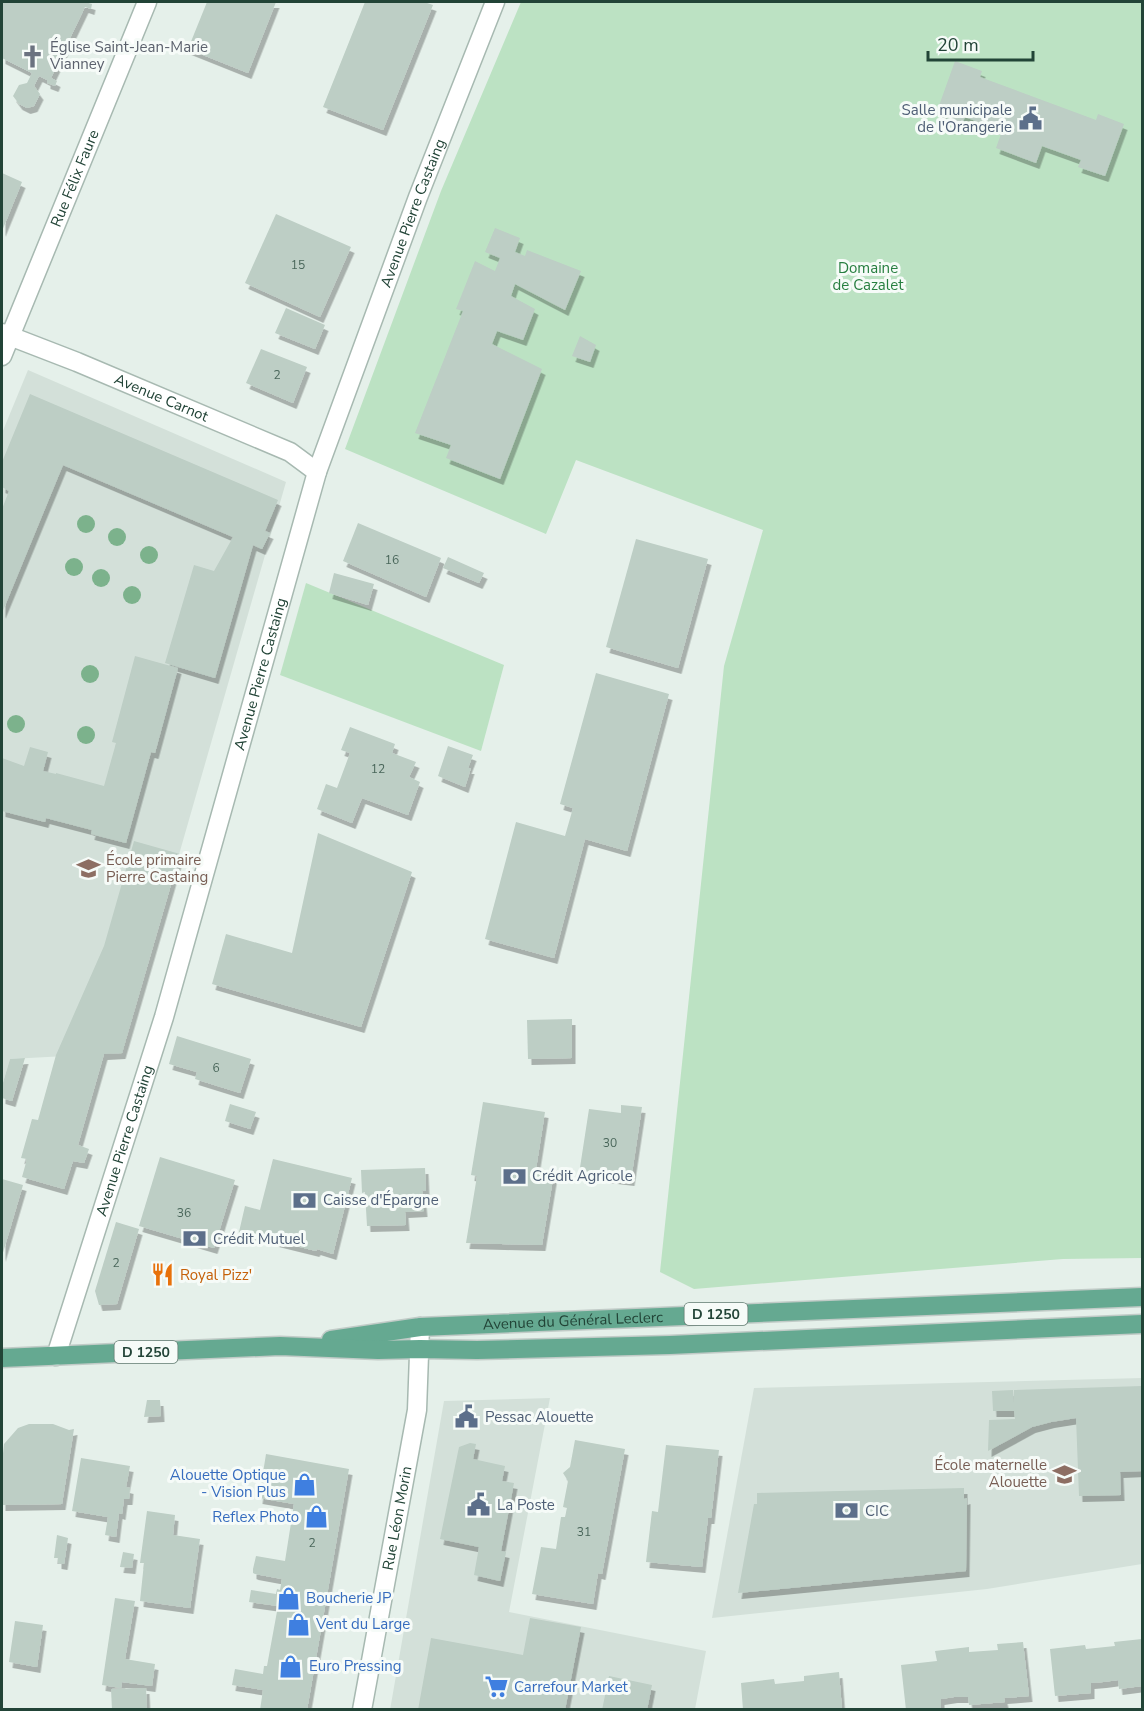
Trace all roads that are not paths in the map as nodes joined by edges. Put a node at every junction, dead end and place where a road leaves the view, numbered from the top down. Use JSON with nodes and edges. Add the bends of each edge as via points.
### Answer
{"nodes":[{"id":1,"x":147,"y":2,"type":"edge"},
{"id":2,"x":495,"y":2,"type":"edge"},
{"id":3,"x":5,"y":334,"type":"edge"},
{"id":4,"x":2,"y":356,"type":"edge"},
{"id":5,"x":317,"y":472,"type":"junction"},
{"id":6,"x":1143,"y":1297,"type":"edge"},
{"id":7,"x":1143,"y":1324,"type":"edge"},
{"id":8,"x":420,"y":1327,"type":"junction"},
{"id":9,"x":291,"y":1346,"type":"junction"},
{"id":10,"x":420,"y":1349,"type":"junction"},
{"id":11,"x":56,"y":1356,"type":"junction"},
{"id":12,"x":2,"y":1358,"type":"edge"},
{"id":13,"x":362,"y":1710,"type":"edge"}],
"edges":[{"from":1,"to":3,"type":"street","name":"Rue Félix Faure"},
{"from":2,"to":5,"type":"street","name":"Avenue Pierre Castaing"},
{"from":3,"to":4,"type":"street","name":"Rue Félix Faure"},
{"from":3,"to":5,"type":"street","name":"Avenue Carnot","via":[[290,452]]},
{"from":5,"to":11,"type":"street","name":"Avenue Pierre Castaing","via":[[164,1017]]},
{"from":6,"to":8,"type":"main road","name":"Avenue du Général Leclerc","number":"D 1250"},
{"from":7,"to":10,"type":"main road","name":"Avenue du Général Leclerc","number":"D 1250","via":[[659,1345]]},
{"from":8,"to":9,"type":"main road","name":"Avenue du Général Leclerc","number":"D 1250"},
{"from":8,"to":10,"type":"street","name":"Rue Léon Morin"},
{"from":9,"to":10,"type":"main road","name":"Avenue du Général Leclerc","number":"D 1250"},
{"from":9,"to":11,"type":"main road","name":"Avenue du Général Leclerc","number":"D 1250"},
{"from":10,"to":13,"type":"street","name":"Rue Léon Morin","via":[[417,1410]]},
{"from":11,"to":12,"type":"main road","name":"Avenue du Général Leclerc","number":"D 1250"}]}
